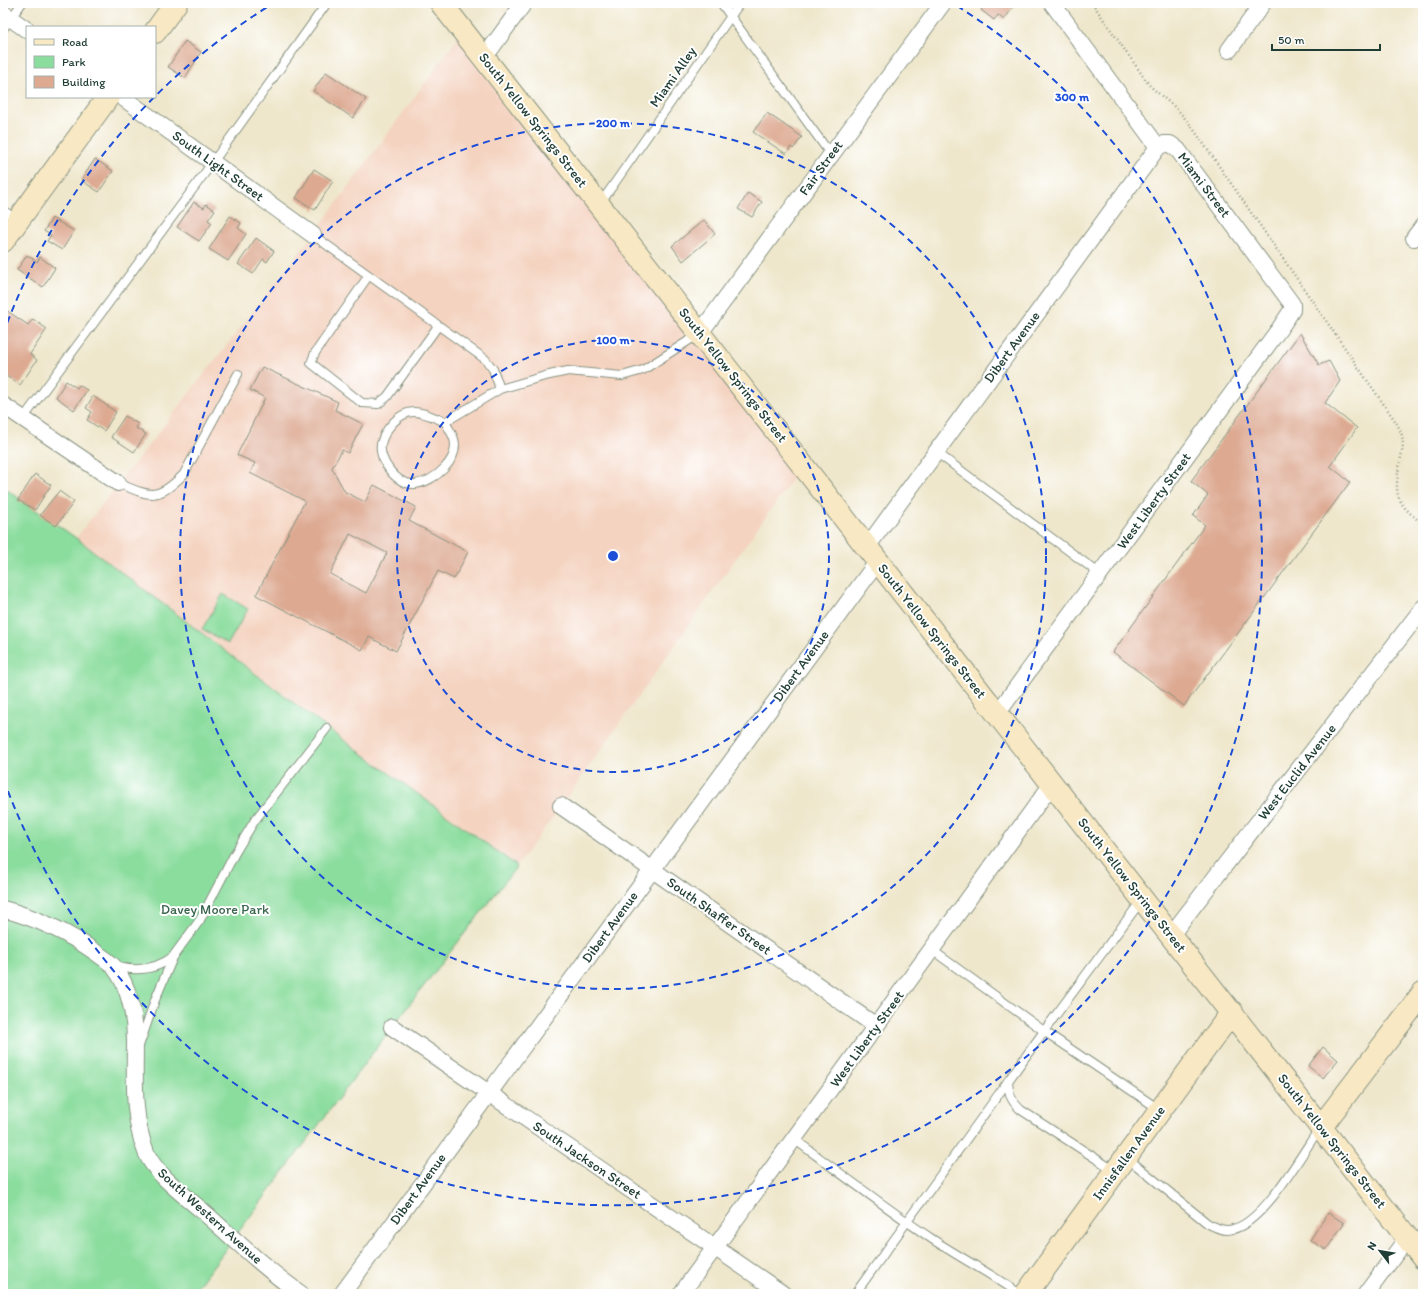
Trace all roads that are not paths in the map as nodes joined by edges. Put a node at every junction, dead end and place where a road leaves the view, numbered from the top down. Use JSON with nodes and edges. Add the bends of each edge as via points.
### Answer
{"nodes":[{"id":1,"x":22,"y":3,"type":"edge"},
{"id":2,"x":176,"y":3,"type":"edge"},
{"id":3,"x":327,"y":3,"type":"edge"},
{"id":4,"x":441,"y":3,"type":"edge"},
{"id":5,"x":524,"y":3,"type":"edge"},
{"id":6,"x":721,"y":3,"type":"edge"},
{"id":7,"x":740,"y":3,"type":"edge"},
{"id":8,"x":943,"y":3,"type":"edge"},
{"id":9,"x":1052,"y":3,"type":"edge"},
{"id":10,"x":1263,"y":3,"type":"edge"},
{"id":11,"x":731,"y":17,"type":"junction"},
{"id":12,"x":6,"y":20,"type":"edge"},
{"id":13,"x":26,"y":30,"type":"edge"},
{"id":14,"x":156,"y":31,"type":"edge"},
{"id":15,"x":1229,"y":50,"type":"dead end"},
{"id":16,"x":484,"y":58,"type":"junction"},
{"id":17,"x":107,"y":98,"type":"edge"},
{"id":18,"x":123,"y":98,"type":"edge"},
{"id":19,"x":1158,"y":147,"type":"junction"},
{"id":20,"x":831,"y":155,"type":"junction"},
{"id":21,"x":212,"y":162,"type":"junction"},
{"id":22,"x":599,"y":205,"type":"junction"},
{"id":23,"x":10,"y":216,"type":"edge"},
{"id":24,"x":313,"y":235,"type":"joint"},
{"id":25,"x":3,"y":240,"type":"edge"},
{"id":26,"x":369,"y":275,"type":"junction"},
{"id":27,"x":1278,"y":285,"type":"joint"},
{"id":28,"x":438,"y":326,"type":"junction"},
{"id":29,"x":700,"y":334,"type":"junction"},
{"id":30,"x":238,"y":374,"type":"dead end"},
{"id":31,"x":500,"y":389,"type":"junction"},
{"id":32,"x":3,"y":405,"type":"edge"},
{"id":33,"x":22,"y":420,"type":"junction"},
{"id":34,"x":445,"y":422,"type":"junction"},
{"id":35,"x":936,"y":452,"type":"junction"},
{"id":36,"x":118,"y":483,"type":"joint"},
{"id":37,"x":872,"y":554,"type":"junction"},
{"id":38,"x":1100,"y":574,"type":"junction"},
{"id":39,"x":1423,"y":608,"type":"edge"},
{"id":40,"x":997,"y":714,"type":"junction"},
{"id":41,"x":327,"y":728,"type":"dead end"},
{"id":42,"x":1052,"y":784,"type":"junction"},
{"id":43,"x":561,"y":806,"type":"dead end"},
{"id":44,"x":652,"y":869,"type":"junction"},
{"id":45,"x":1143,"y":899,"type":"junction"},
{"id":46,"x":3,"y":909,"type":"edge"},
{"id":47,"x":1172,"y":935,"type":"junction"},
{"id":48,"x":932,"y":950,"type":"junction"},
{"id":49,"x":174,"y":955,"type":"junction"},
{"id":50,"x":114,"y":966,"type":"junction"},
{"id":51,"x":1423,"y":993,"type":"edge"},
{"id":52,"x":1232,"y":1012,"type":"junction"},
{"id":53,"x":876,"y":1026,"type":"junction"},
{"id":54,"x":392,"y":1027,"type":"dead end"},
{"id":55,"x":1044,"y":1031,"type":"junction"},
{"id":56,"x":135,"y":1060,"type":"junction"},
{"id":57,"x":1008,"y":1081,"type":"junction"},
{"id":58,"x":488,"y":1093,"type":"junction"},
{"id":59,"x":1160,"y":1110,"type":"junction"},
{"id":60,"x":1321,"y":1127,"type":"junction"},
{"id":61,"x":794,"y":1139,"type":"junction"},
{"id":62,"x":1121,"y":1164,"type":"junction"},
{"id":63,"x":907,"y":1222,"type":"junction"},
{"id":64,"x":1407,"y":1238,"type":"junction"},
{"id":65,"x":715,"y":1248,"type":"junction"},
{"id":66,"x":1423,"y":1258,"type":"edge"},
{"id":67,"x":301,"y":1294,"type":"edge"},
{"id":68,"x":342,"y":1294,"type":"edge"},
{"id":69,"x":681,"y":1294,"type":"edge"},
{"id":70,"x":783,"y":1294,"type":"edge"},
{"id":71,"x":854,"y":1294,"type":"edge"},
{"id":72,"x":1020,"y":1294,"type":"edge"},
{"id":73,"x":1026,"y":1294,"type":"edge"},
{"id":74,"x":1366,"y":1294,"type":"edge"}],
"edges":[{"from":1,"to":12,"type":"lane"},
{"from":2,"to":14,"type":"main road"},
{"from":3,"to":21,"type":"lane"},
{"from":4,"to":16,"type":"main road","name":"South Yellow Springs Street"},
{"from":5,"to":16,"type":"street"},
{"from":6,"to":11,"type":"lane"},
{"from":7,"to":11,"type":"lane","name":"Miami Alley"},
{"from":8,"to":20,"type":"street","name":"Fair Street"},
{"from":9,"to":19,"type":"street","name":"Miami Street"},
{"from":10,"to":15,"type":"street"},
{"from":11,"to":20,"type":"lane"},
{"from":11,"to":22,"type":"lane","name":"Miami Alley"},
{"from":12,"to":13,"type":"street"},
{"from":16,"to":22,"type":"main road","name":"South Yellow Springs Street"},
{"from":17,"to":23,"type":"main road"},
{"from":18,"to":21,"type":"street","name":"South Light Street"},
{"from":19,"to":27,"type":"street","name":"Miami Street","via":[[1170,144],[1178,150]]},
{"from":19,"to":35,"type":"street","name":"Dibert Avenue"},
{"from":20,"to":29,"type":"street","name":"Fair Street"},
{"from":21,"to":24,"type":"street","name":"South Light Street"},
{"from":21,"to":33,"type":"lane"},
{"from":22,"to":29,"type":"main road","name":"South Yellow Springs Street"},
{"from":23,"to":25,"type":"main road"},
{"from":24,"to":26,"type":"lane"},
{"from":26,"to":28,"type":"lane"},
{"from":26,"to":28,"type":"lane","via":[[315,353],[311,363],[362,403],[378,404],[387,396]]},
{"from":27,"to":38,"type":"street","name":"West Liberty Street","via":[[1292,304],[1292,310]]},
{"from":28,"to":31,"type":"lane","via":[[484,359],[493,369]]},
{"from":29,"to":31,"type":"lane","via":[[643,370],[622,376],[568,371]]},
{"from":29,"to":37,"type":"main road","name":"South Yellow Springs Street"},
{"from":30,"to":36,"type":"lane","via":[[184,474],[172,486],[157,495],[142,494]]},
{"from":31,"to":34,"type":"lane"},
{"from":32,"to":33,"type":"street"},
{"from":33,"to":36,"type":"street"},
{"from":34,"to":34,"type":"lane","via":[[454,440],[452,457],[445,469],[430,479],[414,484],[398,478],[386,467],[380,450],[383,435],[396,420],[412,412],[428,414]]},
{"from":35,"to":37,"type":"street","name":"Dibert Avenue"},
{"from":35,"to":38,"type":"lane"},
{"from":37,"to":40,"type":"main road","name":"South Yellow Springs Street"},
{"from":37,"to":44,"type":"street","name":"Dibert Avenue"},
{"from":38,"to":40,"type":"street","name":"West Liberty Street"},
{"from":39,"to":47,"type":"street","name":"West Euclid Avenue"},
{"from":40,"to":42,"type":"main road","name":"South Yellow Springs Street"},
{"from":41,"to":49,"type":"lane","via":[[255,820],[200,920]]},
{"from":42,"to":45,"type":"main road","name":"South Yellow Springs Street"},
{"from":42,"to":48,"type":"street","name":"West Liberty Street"},
{"from":43,"to":44,"type":"street","name":"South Shaffer Street"},
{"from":44,"to":53,"type":"street","name":"South Shaffer Street"},
{"from":44,"to":58,"type":"street","name":"Dibert Avenue"},
{"from":45,"to":47,"type":"main road","name":"South Yellow Springs Street"},
{"from":45,"to":55,"type":"lane"},
{"from":46,"to":50,"type":"street","name":"South Western Avenue","via":[[52,926],[83,943]]},
{"from":47,"to":52,"type":"main road","name":"South Yellow Springs Street"},
{"from":48,"to":53,"type":"street","name":"West Liberty Street"},
{"from":48,"to":55,"type":"lane"},
{"from":49,"to":50,"type":"lane","via":[[164,963],[151,968],[127,970]]},
{"from":49,"to":56,"type":"lane","via":[[155,1000]]},
{"from":50,"to":56,"type":"street","name":"South Western Avenue","via":[[131,1002],[135,1021]]},
{"from":51,"to":60,"type":"main road"},
{"from":52,"to":59,"type":"main road","name":"Innisfallen Avenue"},
{"from":52,"to":60,"type":"main road","name":"South Yellow Springs Street"},
{"from":53,"to":61,"type":"street","name":"West Liberty Street"},
{"from":54,"to":58,"type":"street","name":"South Jackson Street"},
{"from":55,"to":57,"type":"lane"},
{"from":55,"to":59,"type":"lane"},
{"from":56,"to":67,"type":"street","name":"South Western Avenue","via":[[134,1076],[140,1132],[146,1153],[174,1186],[280,1279]]},
{"from":57,"to":62,"type":"lane","via":[[1009,1095],[1013,1103],[1046,1127]]},
{"from":57,"to":63,"type":"lane"},
{"from":58,"to":65,"type":"street","name":"South Jackson Street"},
{"from":58,"to":68,"type":"street","name":"Dibert Avenue"},
{"from":59,"to":62,"type":"main road","name":"Innisfallen Avenue"},
{"from":60,"to":62,"type":"lane","via":[[1256,1216],[1232,1230],[1218,1229],[1207,1223]]},
{"from":60,"to":64,"type":"main road","name":"South Yellow Springs Street"},
{"from":61,"to":63,"type":"lane"},
{"from":61,"to":65,"type":"street","name":"West Liberty Street"},
{"from":62,"to":73,"type":"main road","name":"Innisfallen Avenue"},
{"from":63,"to":71,"type":"lane"},
{"from":63,"to":72,"type":"lane"},
{"from":64,"to":66,"type":"main road","name":"South Yellow Springs Street"},
{"from":64,"to":74,"type":"street"},
{"from":65,"to":69,"type":"street","name":"West Liberty Street"},
{"from":65,"to":70,"type":"street","name":"South Jackson Street"}]}
